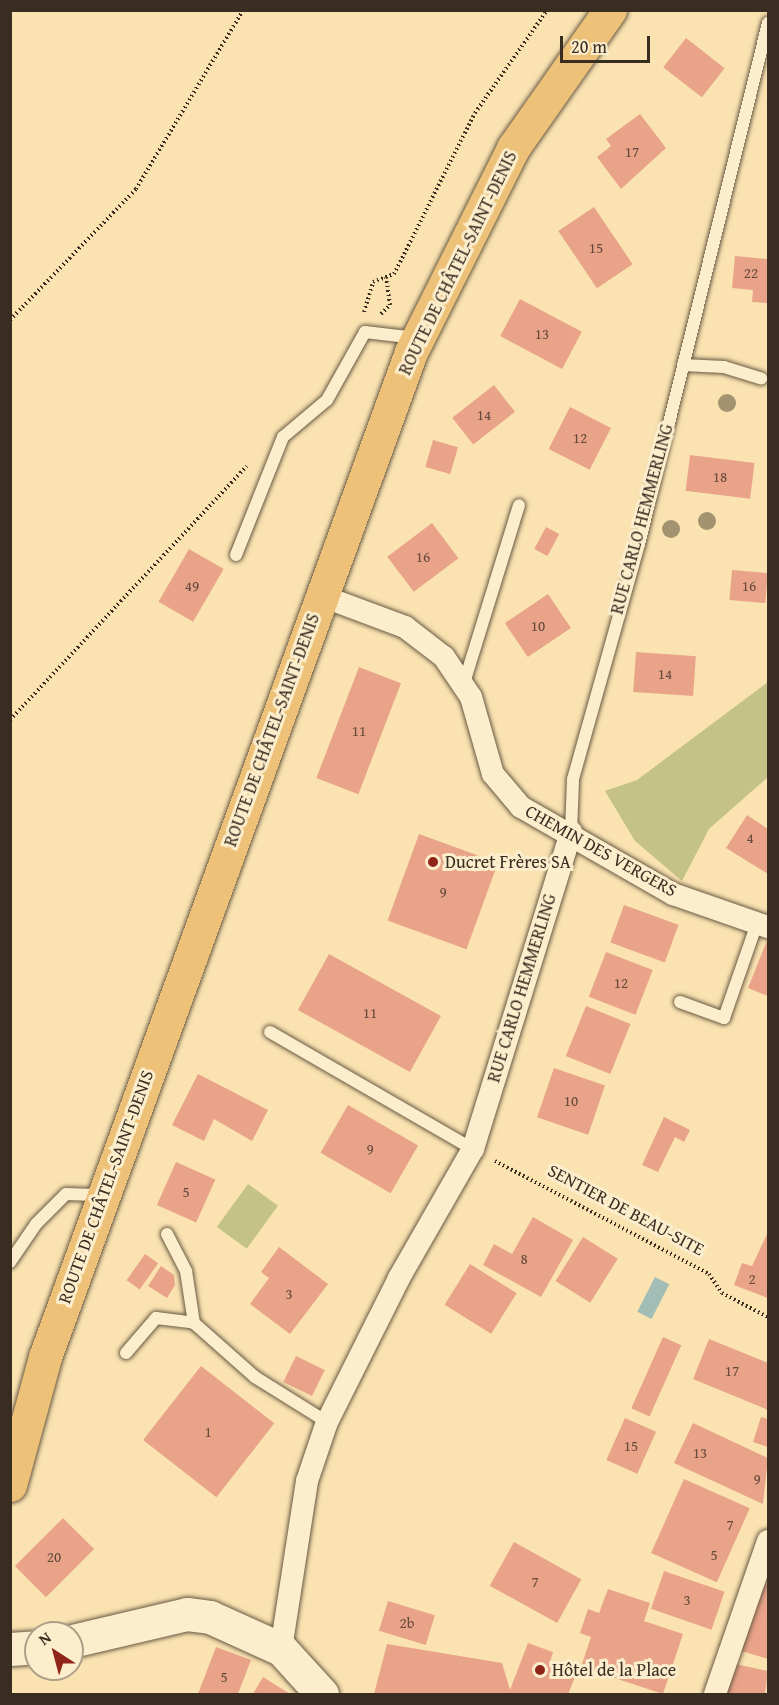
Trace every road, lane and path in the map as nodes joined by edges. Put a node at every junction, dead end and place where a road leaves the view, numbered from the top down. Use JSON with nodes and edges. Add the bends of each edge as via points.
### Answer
{"nodes":[{"id":1,"x":243,"y":10,"type":"edge"},
{"id":2,"x":547,"y":10,"type":"edge"},
{"id":3,"x":610,"y":10,"type":"edge"},
{"id":4,"x":768,"y":24,"type":"edge"},
{"id":5,"x":386,"y":277,"type":"junction"},
{"id":6,"x":390,"y":305,"type":"dead end"},
{"id":7,"x":10,"y":320,"type":"edge"},
{"id":8,"x":365,"y":332,"type":"junction"},
{"id":9,"x":417,"y":338,"type":"junction"},
{"id":10,"x":683,"y":365,"type":"junction"},
{"id":11,"x":761,"y":378,"type":"dead end"},
{"id":12,"x":283,"y":437,"type":"junction"},
{"id":13,"x":519,"y":505,"type":"dead end"},
{"id":14,"x":236,"y":555,"type":"dead end"},
{"id":15,"x":322,"y":596,"type":"junction"},
{"id":16,"x":464,"y":683,"type":"junction"},
{"id":17,"x":10,"y":720,"type":"edge"},
{"id":18,"x":571,"y":832,"type":"junction"},
{"id":19,"x":763,"y":925,"type":"edge"},
{"id":20,"x":681,"y":1002,"type":"dead end"},
{"id":21,"x":270,"y":1032,"type":"dead end"},
{"id":22,"x":482,"y":1154,"type":"junction"},
{"id":23,"x":104,"y":1195,"type":"junction"},
{"id":24,"x":167,"y":1234,"type":"dead end"},
{"id":25,"x":10,"y":1262,"type":"edge"},
{"id":26,"x":768,"y":1317,"type":"edge"},
{"id":27,"x":194,"y":1323,"type":"junction"},
{"id":28,"x":126,"y":1353,"type":"dead end"},
{"id":29,"x":327,"y":1422,"type":"junction"},
{"id":30,"x":10,"y":1485,"type":"edge"},
{"id":31,"x":768,"y":1541,"type":"edge"},
{"id":32,"x":84,"y":1638,"type":"edge"},
{"id":33,"x":281,"y":1649,"type":"junction"},
{"id":34,"x":322,"y":1695,"type":"edge"},
{"id":35,"x":716,"y":1695,"type":"edge"}],
"edges":[{"from":1,"to":7,"type":"path","via":[[136,189]]},
{"from":2,"to":5,"type":"path","via":[[475,113],[394,274]]},
{"from":3,"to":9,"type":"main road","name":"ROUTE DE CHÂTEL-SAINT-DENIS","via":[[513,148]]},
{"from":4,"to":10,"type":"lane","name":"RUE CARLO HEMMERLING"},
{"from":5,"to":6,"type":"path"},
{"from":5,"to":8,"type":"path","via":[[373,282],[364,309]]},
{"from":8,"to":9,"type":"lane"},
{"from":8,"to":12,"type":"lane","via":[[327,400]]},
{"from":9,"to":15,"type":"main road","name":"ROUTE DE CHÂTEL-SAINT-DENIS"},
{"from":10,"to":11,"type":"lane","via":[[723,367]]},
{"from":10,"to":18,"type":"lane","name":"RUE CARLO HEMMERLING","via":[[573,779]]},
{"from":12,"to":14,"type":"lane"},
{"from":12,"to":17,"type":"path","via":[[223,486]]},
{"from":13,"to":16,"type":"lane"},
{"from":15,"to":16,"type":"street","name":"CHEMIN DES VERGERS","via":[[405,627],[444,657]]},
{"from":15,"to":23,"type":"main road","name":"ROUTE DE CHÂTEL-SAINT-DENIS"},
{"from":16,"to":18,"type":"street","name":"CHEMIN DES VERGERS","via":[[493,774],[521,807]]},
{"from":18,"to":19,"type":"street","name":"CHEMIN DES VERGERS","via":[[673,894]]},
{"from":18,"to":22,"type":"street","name":"RUE CARLO HEMMERLING"},
{"from":19,"to":20,"type":"lane","via":[[724,1018]]},
{"from":21,"to":22,"type":"lane"},
{"from":22,"to":26,"type":"path","name":"SENTIER DE BEAU-SITE","via":[[709,1274],[722,1293]]},
{"from":22,"to":29,"type":"street","name":"RUE CARLO HEMMERLING","via":[[399,1278]]},
{"from":23,"to":25,"type":"lane","via":[[66,1194],[36,1224]]},
{"from":23,"to":30,"type":"main road","name":"ROUTE DE CHÂTEL-SAINT-DENIS","via":[[45,1357]]},
{"from":24,"to":27,"type":"lane","via":[[186,1271]]},
{"from":27,"to":28,"type":"lane","via":[[156,1318]]},
{"from":27,"to":29,"type":"lane","via":[[255,1377]]},
{"from":29,"to":33,"type":"street","name":"RUE CARLO HEMMERLING","via":[[307,1480]]},
{"from":31,"to":35,"type":"street"},
{"from":32,"to":33,"type":"street","via":[[187,1614],[245,1629]]},
{"from":33,"to":34,"type":"street"}]}
